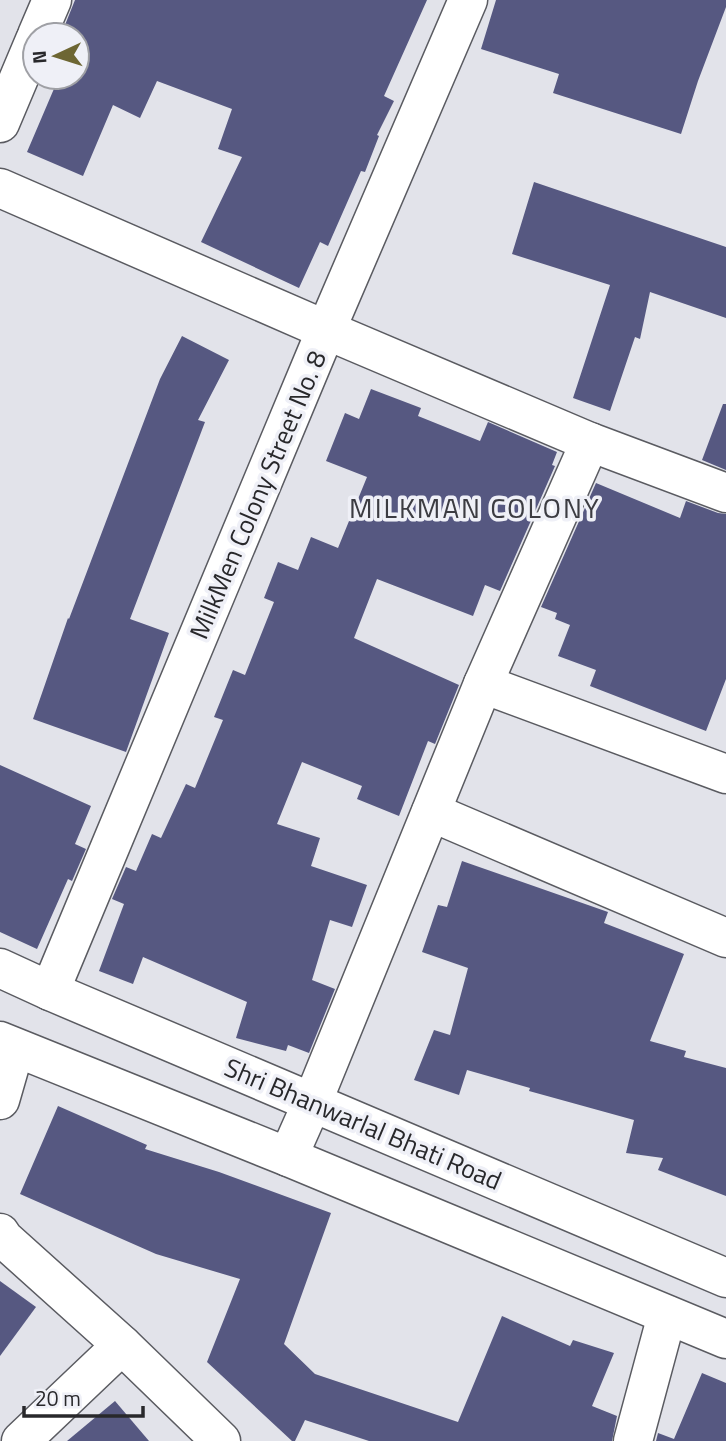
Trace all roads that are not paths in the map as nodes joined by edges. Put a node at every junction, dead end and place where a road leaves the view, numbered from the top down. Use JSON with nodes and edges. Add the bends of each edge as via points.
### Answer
{"nodes":[{"id":1,"x":52,"y":0,"type":"edge"},
{"id":2,"x":468,"y":0,"type":"edge"},
{"id":3,"x":43,"y":21,"type":"edge"},
{"id":4,"x":21,"y":73,"type":"edge"},
{"id":5,"x":0,"y":123,"type":"edge"},
{"id":6,"x":0,"y":188,"type":"edge"},
{"id":7,"x":327,"y":330,"type":"junction"},
{"id":8,"x":590,"y":442,"type":"junction"},
{"id":9,"x":726,"y":493,"type":"edge"},
{"id":10,"x":483,"y":684,"type":"junction"},
{"id":11,"x":726,"y":774,"type":"edge"},
{"id":12,"x":431,"y":812,"type":"junction"},
{"id":13,"x":726,"y":938,"type":"edge"},
{"id":14,"x":0,"y":968,"type":"edge"},
{"id":15,"x":50,"y":991,"type":"junction"},
{"id":16,"x":7,"y":1045,"type":"edge"},
{"id":17,"x":0,"y":1100,"type":"edge"},
{"id":18,"x":312,"y":1103,"type":"junction"},
{"id":19,"x":288,"y":1157,"type":"junction"},
{"id":20,"x":0,"y":1233,"type":"edge"},
{"id":21,"x":725,"y":1274,"type":"edge"},
{"id":22,"x":667,"y":1315,"type":"junction"},
{"id":23,"x":726,"y":1339,"type":"edge"},
{"id":24,"x":122,"y":1345,"type":"junction"},
{"id":25,"x":21,"y":1441,"type":"edge"},
{"id":26,"x":221,"y":1441,"type":"edge"},
{"id":27,"x":633,"y":1441,"type":"edge"}],
"edges":[{"from":1,"to":3,"type":"street"},
{"from":2,"to":7,"type":"street","name":"MilkMen Colony Street No. 8"},
{"from":4,"to":5,"type":"street"},
{"from":6,"to":7,"type":"street"},
{"from":7,"to":8,"type":"street"},
{"from":7,"to":15,"type":"street","name":"MilkMen Colony Street No. 8"},
{"from":8,"to":9,"type":"street"},
{"from":8,"to":10,"type":"street"},
{"from":10,"to":11,"type":"street"},
{"from":10,"to":12,"type":"street"},
{"from":12,"to":13,"type":"street"},
{"from":12,"to":18,"type":"street"},
{"from":14,"to":15,"type":"street","name":"Shri Bhanwarlal Bhati Road"},
{"from":15,"to":18,"type":"street","name":"Shri Bhanwarlal Bhati Road"},
{"from":16,"to":17,"type":"street"},
{"from":16,"to":19,"type":"street"},
{"from":18,"to":19,"type":"street"},
{"from":18,"to":21,"type":"street","name":"Shri Bhanwarlal Bhati Road"},
{"from":19,"to":22,"type":"street"},
{"from":20,"to":24,"type":"street"},
{"from":22,"to":23,"type":"street"},
{"from":22,"to":27,"type":"street"},
{"from":24,"to":25,"type":"street"},
{"from":24,"to":26,"type":"street"}]}
